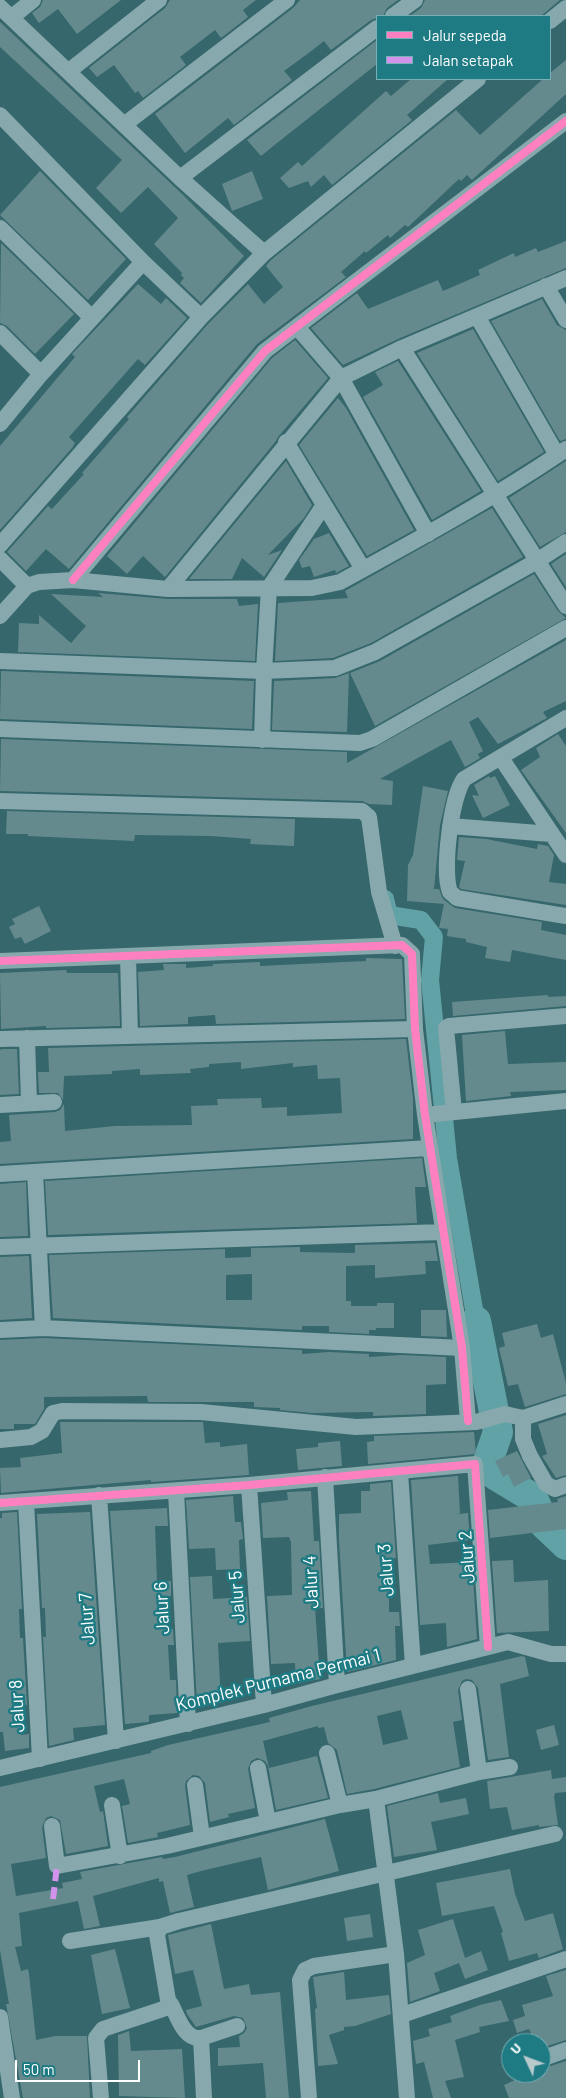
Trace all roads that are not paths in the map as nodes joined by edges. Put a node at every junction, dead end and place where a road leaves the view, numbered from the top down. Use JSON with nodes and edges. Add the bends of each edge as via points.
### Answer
{"nodes":[{"id":1,"x":33,"y":0,"type":"edge"},
{"id":2,"x":159,"y":0,"type":"edge"},
{"id":3,"x":287,"y":0,"type":"edge"},
{"id":4,"x":415,"y":0,"type":"edge"},
{"id":5,"x":566,"y":8,"type":"edge"},
{"id":6,"x":6,"y":12,"type":"edge"},
{"id":7,"x":394,"y":15,"type":"edge"},
{"id":8,"x":551,"y":20,"type":"edge"},
{"id":9,"x":376,"y":29,"type":"edge"},
{"id":10,"x":69,"y":71,"type":"junction"},
{"id":11,"x":477,"y":80,"type":"edge"},
{"id":12,"x":0,"y":115,"type":"edge"},
{"id":13,"x":566,"y":121,"type":"edge"},
{"id":14,"x":125,"y":124,"type":"junction"},
{"id":15,"x":180,"y":178,"type":"junction"},
{"id":16,"x":0,"y":228,"type":"edge"},
{"id":17,"x":264,"y":252,"type":"junction"},
{"id":18,"x":143,"y":262,"type":"junction"},
{"id":19,"x":566,"y":278,"type":"edge"},
{"id":20,"x":546,"y":286,"type":"junction"},
{"id":21,"x":477,"y":316,"type":"junction"},
{"id":22,"x":201,"y":317,"type":"junction"},
{"id":23,"x":92,"y":318,"type":"junction"},
{"id":24,"x":566,"y":320,"type":"edge"},
{"id":25,"x":297,"y":327,"type":"junction"},
{"id":26,"x":0,"y":333,"type":"edge"},
{"id":27,"x":402,"y":348,"type":"junction"},
{"id":28,"x":42,"y":374,"type":"junction"},
{"id":29,"x":341,"y":378,"type":"junction"},
{"id":30,"x":0,"y":424,"type":"edge"},
{"id":31,"x":286,"y":442,"type":"junction"},
{"id":32,"x":562,"y":452,"type":"edge"},
{"id":33,"x":495,"y":495,"type":"junction"},
{"id":34,"x":324,"y":504,"type":"junction"},
{"id":35,"x":428,"y":534,"type":"junction"},
{"id":36,"x":566,"y":542,"type":"edge"},
{"id":37,"x":0,"y":545,"type":"edge"},
{"id":38,"x":0,"y":559,"type":"edge"},
{"id":39,"x":537,"y":561,"type":"junction"},
{"id":40,"x":363,"y":569,"type":"junction"},
{"id":41,"x":73,"y":580,"type":"junction"},
{"id":42,"x":28,"y":586,"type":"junction"},
{"id":43,"x":270,"y":588,"type":"junction"},
{"id":44,"x":168,"y":589,"type":"junction"},
{"id":45,"x":566,"y":606,"type":"edge"},
{"id":46,"x":0,"y":616,"type":"edge"},
{"id":47,"x":566,"y":628,"type":"edge"},
{"id":48,"x":0,"y":661,"type":"edge"},
{"id":49,"x":264,"y":671,"type":"junction"},
{"id":50,"x":564,"y":722,"type":"edge"},
{"id":51,"x":0,"y":730,"type":"edge"},
{"id":52,"x":262,"y":740,"type":"junction"},
{"id":53,"x":501,"y":758,"type":"junction"},
{"id":54,"x":0,"y":801,"type":"edge"},
{"id":55,"x":450,"y":826,"type":"junction"},
{"id":56,"x":550,"y":834,"type":"junction"},
{"id":57,"x":566,"y":854,"type":"edge"},
{"id":58,"x":566,"y":916,"type":"edge"},
{"id":59,"x":395,"y":946,"type":"junction"},
{"id":60,"x":128,"y":956,"type":"junction"},
{"id":61,"x":0,"y":961,"type":"edge"},
{"id":62,"x":566,"y":1016,"type":"edge"},
{"id":63,"x":415,"y":1029,"type":"junction"},
{"id":64,"x":130,"y":1036,"type":"junction"},
{"id":65,"x":27,"y":1038,"type":"junction"},
{"id":66,"x":0,"y":1039,"type":"edge"},
{"id":67,"x":566,"y":1100,"type":"edge"},
{"id":68,"x":54,"y":1102,"type":"dead end"},
{"id":69,"x":29,"y":1103,"type":"junction"},
{"id":70,"x":0,"y":1105,"type":"edge"},
{"id":71,"x":441,"y":1113,"type":"junction"},
{"id":72,"x":429,"y":1148,"type":"junction"},
{"id":73,"x":35,"y":1172,"type":"junction"},
{"id":74,"x":0,"y":1174,"type":"edge"},
{"id":75,"x":442,"y":1232,"type":"junction"},
{"id":76,"x":40,"y":1245,"type":"junction"},
{"id":77,"x":0,"y":1247,"type":"edge"},
{"id":78,"x":43,"y":1328,"type":"junction"},
{"id":79,"x":0,"y":1330,"type":"edge"},
{"id":80,"x":462,"y":1348,"type":"junction"},
{"id":81,"x":566,"y":1404,"type":"edge"},
{"id":82,"x":523,"y":1418,"type":"junction"},
{"id":83,"x":476,"y":1420,"type":"junction"},
{"id":84,"x":0,"y":1440,"type":"edge"},
{"id":85,"x":400,"y":1472,"type":"junction"},
{"id":86,"x":325,"y":1477,"type":"junction"},
{"id":87,"x":249,"y":1485,"type":"junction"},
{"id":88,"x":566,"y":1485,"type":"edge"},
{"id":89,"x":176,"y":1490,"type":"junction"},
{"id":90,"x":99,"y":1495,"type":"junction"},
{"id":91,"x":26,"y":1502,"type":"junction"},
{"id":92,"x":0,"y":1503,"type":"edge"},
{"id":93,"x":488,"y":1647,"type":"junction"},
{"id":94,"x":566,"y":1654,"type":"edge"},
{"id":95,"x":413,"y":1666,"type":"junction"},
{"id":96,"x":336,"y":1685,"type":"junction"},
{"id":97,"x":468,"y":1689,"type":"dead end"},
{"id":98,"x":264,"y":1705,"type":"junction"},
{"id":99,"x":188,"y":1724,"type":"junction"},
{"id":100,"x":116,"y":1741,"type":"junction"},
{"id":101,"x":326,"y":1753,"type":"dead end"},
{"id":102,"x":40,"y":1759,"type":"junction"},
{"id":103,"x":510,"y":1766,"type":"dead end"},
{"id":104,"x":0,"y":1768,"type":"edge"},
{"id":105,"x":258,"y":1768,"type":"dead end"},
{"id":106,"x":479,"y":1772,"type":"junction"},
{"id":107,"x":195,"y":1785,"type":"dead end"},
{"id":108,"x":376,"y":1799,"type":"junction"},
{"id":109,"x":112,"y":1805,"type":"dead end"},
{"id":110,"x":340,"y":1805,"type":"junction"},
{"id":111,"x":268,"y":1822,"type":"junction"},
{"id":112,"x":52,"y":1826,"type":"dead end"},
{"id":113,"x":555,"y":1834,"type":"dead end"},
{"id":114,"x":202,"y":1838,"type":"junction"},
{"id":115,"x":120,"y":1856,"type":"junction"},
{"id":116,"x":386,"y":1875,"type":"junction"},
{"id":117,"x":160,"y":1927,"type":"junction"},
{"id":118,"x":70,"y":1941,"type":"dead end"},
{"id":119,"x":396,"y":1954,"type":"junction"},
{"id":120,"x":566,"y":1959,"type":"edge"},
{"id":121,"x":172,"y":2006,"type":"junction"},
{"id":122,"x":402,"y":2015,"type":"junction"},
{"id":123,"x":0,"y":2017,"type":"edge"},
{"id":124,"x":237,"y":2026,"type":"dead end"},
{"id":125,"x":201,"y":2038,"type":"junction"},
{"id":126,"x":566,"y":2050,"type":"edge"},
{"id":127,"x":551,"y":2056,"type":"edge"},
{"id":128,"x":12,"y":2098,"type":"edge"},
{"id":129,"x":101,"y":2098,"type":"edge"},
{"id":130,"x":204,"y":2098,"type":"edge"},
{"id":131,"x":309,"y":2098,"type":"edge"},
{"id":132,"x":407,"y":2098,"type":"edge"}],
"edges":[{"from":1,"to":6,"type":"street"},
{"from":2,"to":10,"type":"street"},
{"from":3,"to":14,"type":"street"},
{"from":4,"to":7,"type":"street"},
{"from":5,"to":8,"type":"street"},
{"from":6,"to":10,"type":"street"},
{"from":9,"to":15,"type":"street"},
{"from":10,"to":14,"type":"street"},
{"from":11,"to":17,"type":"street"},
{"from":12,"to":18,"type":"street"},
{"from":13,"to":25,"type":"street"},
{"from":14,"to":15,"type":"street"},
{"from":15,"to":17,"type":"street"},
{"from":16,"to":23,"type":"street"},
{"from":17,"to":22,"type":"street"},
{"from":18,"to":22,"type":"street"},
{"from":18,"to":23,"type":"street"},
{"from":19,"to":20,"type":"street"},
{"from":20,"to":21,"type":"street"},
{"from":20,"to":24,"type":"street"},
{"from":21,"to":27,"type":"street"},
{"from":21,"to":32,"type":"street"},
{"from":22,"to":37,"type":"street"},
{"from":23,"to":28,"type":"street"},
{"from":25,"to":29,"type":"street"},
{"from":25,"to":41,"type":"street","via":[[265,351]]},
{"from":26,"to":28,"type":"street"},
{"from":27,"to":29,"type":"street"},
{"from":27,"to":33,"type":"street"},
{"from":28,"to":30,"type":"street"},
{"from":29,"to":31,"type":"street"},
{"from":29,"to":35,"type":"street"},
{"from":31,"to":34,"type":"street"},
{"from":31,"to":44,"type":"street"},
{"from":32,"to":33,"type":"street"},
{"from":33,"to":35,"type":"street"},
{"from":33,"to":39,"type":"street"},
{"from":34,"to":40,"type":"street"},
{"from":34,"to":43,"type":"street"},
{"from":35,"to":40,"type":"street"},
{"from":36,"to":39,"type":"street"},
{"from":38,"to":42,"type":"street"},
{"from":39,"to":45,"type":"street"},
{"from":39,"to":49,"type":"street","via":[[354,661],[322,670]]},
{"from":40,"to":43,"type":"street","via":[[328,586]]},
{"from":41,"to":42,"type":"street","via":[[39,582]]},
{"from":41,"to":44,"type":"street"},
{"from":42,"to":46,"type":"street"},
{"from":43,"to":44,"type":"street"},
{"from":43,"to":49,"type":"street"},
{"from":47,"to":52,"type":"street","via":[[372,739],[347,744]]},
{"from":48,"to":49,"type":"street"},
{"from":49,"to":52,"type":"street"},
{"from":50,"to":53,"type":"street"},
{"from":51,"to":52,"type":"street"},
{"from":53,"to":55,"type":"street","via":[[471,772],[464,779]]},
{"from":53,"to":56,"type":"street"},
{"from":54,"to":59,"type":"street","via":[[362,811],[369,817],[379,892]]},
{"from":55,"to":56,"type":"street"},
{"from":55,"to":58,"type":"street","via":[[447,879],[450,892],[457,898]]},
{"from":56,"to":57,"type":"street"},
{"from":59,"to":60,"type":"street"},
{"from":59,"to":63,"type":"street","via":[[402,945],[412,954]]},
{"from":60,"to":61,"type":"street"},
{"from":60,"to":64,"type":"street"},
{"from":62,"to":71,"type":"street","via":[[446,1028]]},
{"from":63,"to":64,"type":"street"},
{"from":63,"to":71,"type":"street"},
{"from":64,"to":65,"type":"street"},
{"from":65,"to":66,"type":"street"},
{"from":65,"to":69,"type":"street"},
{"from":67,"to":71,"type":"street"},
{"from":68,"to":69,"type":"street"},
{"from":69,"to":70,"type":"street"},
{"from":71,"to":72,"type":"street"},
{"from":72,"to":73,"type":"street"},
{"from":72,"to":75,"type":"street"},
{"from":73,"to":74,"type":"street"},
{"from":73,"to":76,"type":"street"},
{"from":75,"to":76,"type":"street"},
{"from":75,"to":80,"type":"street"},
{"from":76,"to":77,"type":"street"},
{"from":76,"to":78,"type":"street"},
{"from":78,"to":79,"type":"street"},
{"from":78,"to":80,"type":"street"},
{"from":80,"to":83,"type":"street"},
{"from":81,"to":82,"type":"street"},
{"from":82,"to":83,"type":"street","via":[[505,1414]]},
{"from":82,"to":88,"type":"street","via":[[522,1439],[546,1484],[555,1489]]},
{"from":83,"to":84,"type":"street","via":[[356,1427],[201,1412],[62,1411],[54,1413],[42,1431],[31,1437]]},
{"from":85,"to":86,"type":"street"},
{"from":85,"to":93,"type":"street","name":"Jalur 2","via":[[475,1464]]},
{"from":85,"to":95,"type":"street","name":"Jalur 3"},
{"from":86,"to":87,"type":"street"},
{"from":86,"to":96,"type":"street","name":"Jalur 4"},
{"from":87,"to":89,"type":"street"},
{"from":87,"to":98,"type":"street","name":"Jalur 5"},
{"from":89,"to":90,"type":"street"},
{"from":89,"to":99,"type":"street","name":"Jalur 6"},
{"from":90,"to":91,"type":"street"},
{"from":90,"to":100,"type":"street","name":"Jalur 7"},
{"from":91,"to":92,"type":"street"},
{"from":91,"to":102,"type":"street","name":"Jalur 8"},
{"from":93,"to":94,"type":"street","name":"Komplek Purnama Permai 1","via":[[508,1642],[551,1654]]},
{"from":93,"to":95,"type":"street","name":"Komplek Purnama Permai 1"},
{"from":95,"to":96,"type":"street","name":"Komplek Purnama Permai 1"},
{"from":96,"to":98,"type":"street","name":"Komplek Purnama Permai 1"},
{"from":97,"to":106,"type":"street"},
{"from":98,"to":99,"type":"street","name":"Komplek Purnama Permai 1"},
{"from":99,"to":100,"type":"street","name":"Komplek Purnama Permai 1"},
{"from":100,"to":102,"type":"street","name":"Komplek Purnama Permai 1"},
{"from":101,"to":110,"type":"street"},
{"from":102,"to":104,"type":"street","name":"Komplek Purnama Permai 1"},
{"from":103,"to":106,"type":"street"},
{"from":105,"to":111,"type":"street"},
{"from":106,"to":108,"type":"street"},
{"from":107,"to":114,"type":"street"},
{"from":108,"to":110,"type":"street"},
{"from":108,"to":116,"type":"street"},
{"from":109,"to":115,"type":"street"},
{"from":110,"to":111,"type":"street"},
{"from":111,"to":114,"type":"street"},
{"from":112,"to":115,"type":"street","via":[[57,1866]]},
{"from":113,"to":116,"type":"street"},
{"from":114,"to":115,"type":"street"},
{"from":116,"to":117,"type":"street"},
{"from":116,"to":119,"type":"street"},
{"from":117,"to":118,"type":"street"},
{"from":117,"to":121,"type":"street","via":[[157,1935],[168,2000]]},
{"from":119,"to":122,"type":"street"},
{"from":119,"to":131,"type":"street","via":[[305,1970],[300,1980]]},
{"from":120,"to":122,"type":"street"},
{"from":121,"to":125,"type":"street","via":[[188,2034]]},
{"from":121,"to":129,"type":"street","via":[[103,2029],[96,2038]]},
{"from":122,"to":132,"type":"street"},
{"from":123,"to":128,"type":"street"},
{"from":124,"to":125,"type":"street"},
{"from":125,"to":130,"type":"street"},
{"from":126,"to":127,"type":"street"}]}
